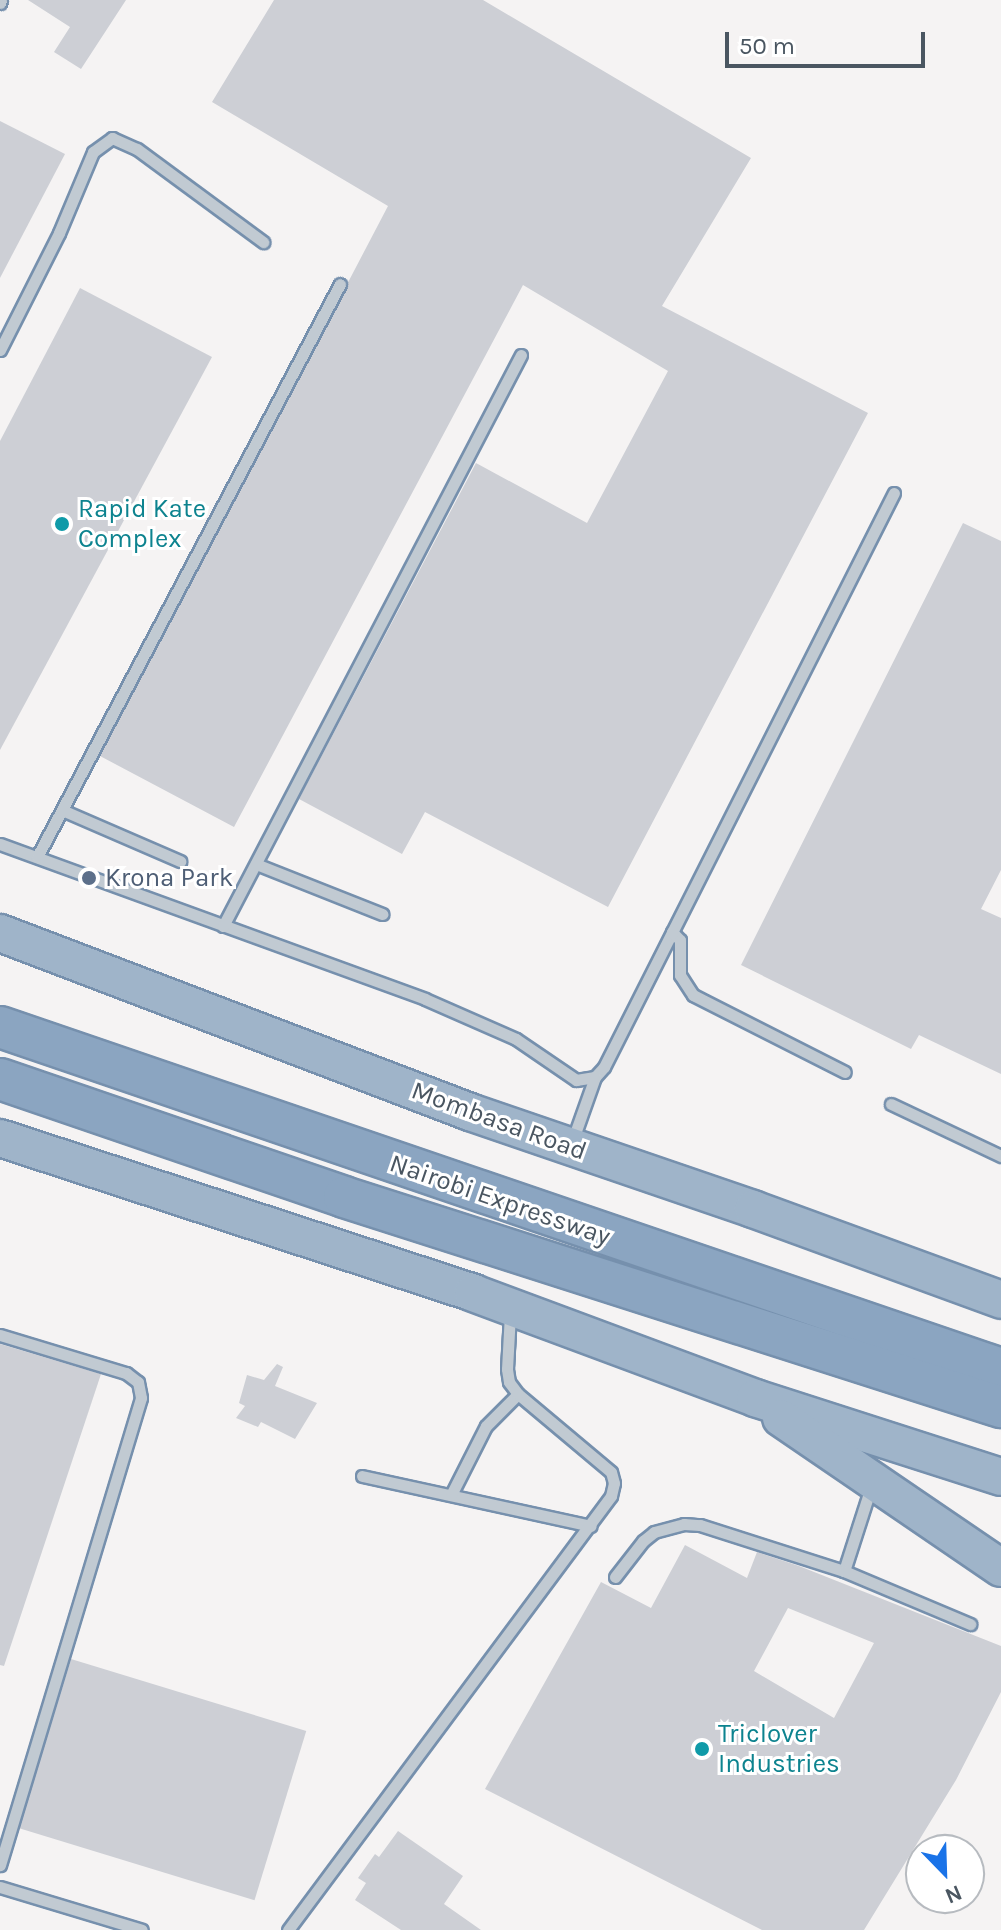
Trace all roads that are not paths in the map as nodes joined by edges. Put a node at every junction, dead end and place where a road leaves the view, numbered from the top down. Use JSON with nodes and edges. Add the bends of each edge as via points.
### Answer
{"nodes":[{"id":1,"x":263,"y":242,"type":"dead end"},
{"id":2,"x":340,"y":284,"type":"dead end"},
{"id":3,"x":0,"y":350,"type":"edge"},
{"id":4,"x":521,"y":355,"type":"dead end"},
{"id":5,"x":894,"y":493,"type":"dead end"},
{"id":6,"x":62,"y":810,"type":"junction"},
{"id":7,"x":0,"y":844,"type":"edge"},
{"id":8,"x":37,"y":857,"type":"junction"},
{"id":9,"x":180,"y":861,"type":"dead end"},
{"id":10,"x":256,"y":864,"type":"junction"},
{"id":11,"x":382,"y":914,"type":"dead end"},
{"id":12,"x":223,"y":926,"type":"junction"},
{"id":13,"x":672,"y":932,"type":"junction"},
{"id":14,"x":0,"y":933,"type":"edge"},
{"id":15,"x":0,"y":1027,"type":"edge"},
{"id":16,"x":845,"y":1072,"type":"dead end"},
{"id":17,"x":595,"y":1077,"type":"junction"},
{"id":18,"x":0,"y":1079,"type":"edge"},
{"id":19,"x":891,"y":1104,"type":"dead end"},
{"id":20,"x":0,"y":1138,"type":"edge"},
{"id":21,"x":570,"y":1147,"type":"junction"},
{"id":22,"x":1001,"y":1156,"type":"edge"},
{"id":23,"x":1001,"y":1300,"type":"edge"},
{"id":24,"x":510,"y":1306,"type":"junction"},
{"id":25,"x":0,"y":1335,"type":"edge"},
{"id":26,"x":1001,"y":1369,"type":"edge"},
{"id":27,"x":518,"y":1394,"type":"junction"},
{"id":28,"x":755,"y":1398,"type":"junction"},
{"id":29,"x":1001,"y":1407,"type":"edge"},
{"id":30,"x":362,"y":1476,"type":"dead end"},
{"id":31,"x":1001,"y":1477,"type":"edge"},
{"id":32,"x":873,"y":1482,"type":"junction"},
{"id":33,"x":451,"y":1495,"type":"junction"},
{"id":34,"x":591,"y":1526,"type":"junction"},
{"id":35,"x":1001,"y":1568,"type":"edge"},
{"id":36,"x":844,"y":1571,"type":"junction"},
{"id":37,"x":615,"y":1577,"type":"dead end"},
{"id":38,"x":970,"y":1624,"type":"dead end"},
{"id":39,"x":0,"y":1865,"type":"edge"},
{"id":40,"x":0,"y":1887,"type":"edge"},
{"id":41,"x":142,"y":1930,"type":"edge"},
{"id":42,"x":288,"y":1930,"type":"edge"}],
"edges":[{"from":1,"to":3,"type":"lane","via":[[137,149],[112,138],[93,152]]},
{"from":2,"to":6,"type":"lane"},
{"from":4,"to":10,"type":"lane"},
{"from":5,"to":13,"type":"lane"},
{"from":6,"to":8,"type":"lane"},
{"from":6,"to":9,"type":"lane"},
{"from":7,"to":8,"type":"lane"},
{"from":8,"to":12,"type":"lane"},
{"from":10,"to":11,"type":"lane"},
{"from":10,"to":12,"type":"lane"},
{"from":12,"to":17,"type":"lane","via":[[425,999],[516,1039],[576,1080]]},
{"from":13,"to":16,"type":"lane","via":[[680,940],[680,975],[693,995]]},
{"from":13,"to":17,"type":"lane"},
{"from":14,"to":21,"type":"highway","name":"Mombasa Road"},
{"from":15,"to":26,"type":"highway","name":"Nairobi Expressway"},
{"from":17,"to":21,"type":"lane"},
{"from":18,"to":29,"type":"highway","name":"Nairobi Expressway","via":[[344,1197]]},
{"from":19,"to":22,"type":"lane"},
{"from":20,"to":24,"type":"highway"},
{"from":21,"to":23,"type":"highway","name":"Mombasa Road"},
{"from":24,"to":27,"type":"lane","via":[[507,1369]]},
{"from":24,"to":28,"type":"highway"},
{"from":25,"to":39,"type":"lane","via":[[126,1373],[138,1382],[141,1398]]},
{"from":27,"to":33,"type":"lane","via":[[486,1426]]},
{"from":27,"to":34,"type":"lane","via":[[611,1472],[611,1496]]},
{"from":28,"to":31,"type":"highway"},
{"from":28,"to":32,"type":"highway"},
{"from":30,"to":33,"type":"lane"},
{"from":32,"to":35,"type":"highway"},
{"from":32,"to":36,"type":"lane"},
{"from":33,"to":34,"type":"lane"},
{"from":34,"to":42,"type":"lane"},
{"from":36,"to":37,"type":"lane","via":[[684,1524],[668,1526],[643,1541]]},
{"from":36,"to":38,"type":"lane"},
{"from":40,"to":41,"type":"lane"}]}
